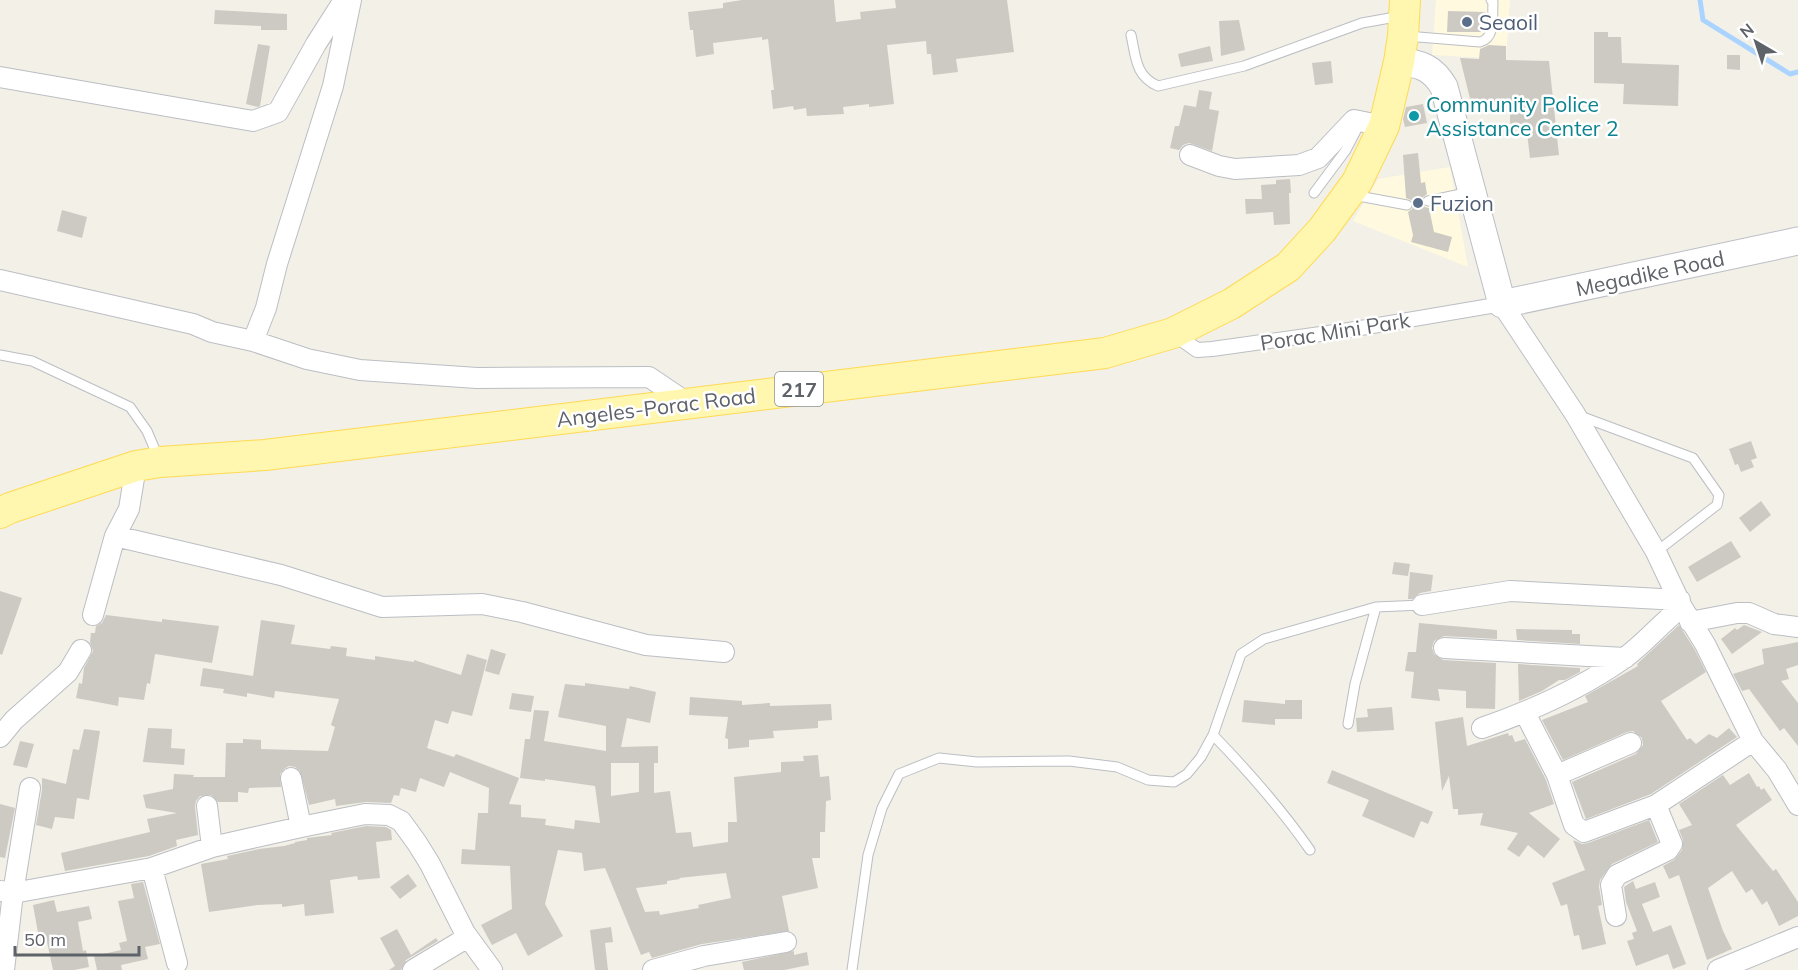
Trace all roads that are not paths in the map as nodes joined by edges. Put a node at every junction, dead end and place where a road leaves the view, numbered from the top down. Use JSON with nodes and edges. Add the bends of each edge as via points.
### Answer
{"nodes":[{"id":1,"x":344,"y":0,"type":"edge"},
{"id":2,"x":351,"y":0,"type":"edge"},
{"id":3,"x":1491,"y":0,"type":"edge"},
{"id":4,"x":1403,"y":28,"type":"edge"},
{"id":5,"x":1131,"y":35,"type":"dead end"},
{"id":6,"x":0,"y":77,"type":"edge"},
{"id":7,"x":1373,"y":123,"type":"junction"},
{"id":8,"x":1190,"y":155,"type":"dead end"},
{"id":9,"x":1471,"y":192,"type":"junction"},
{"id":10,"x":1314,"y":194,"type":"dead end"},
{"id":11,"x":1348,"y":194,"type":"junction"},
{"id":12,"x":1428,"y":201,"type":"dead end"},
{"id":13,"x":1407,"y":205,"type":"dead end"},
{"id":14,"x":1798,"y":241,"type":"edge"},
{"id":15,"x":0,"y":280,"type":"edge"},
{"id":16,"x":1502,"y":304,"type":"junction"},
{"id":17,"x":1173,"y":333,"type":"junction"},
{"id":18,"x":253,"y":340,"type":"junction"},
{"id":19,"x":0,"y":355,"type":"edge"},
{"id":20,"x":686,"y":402,"type":"junction"},
{"id":21,"x":1575,"y":414,"type":"junction"},
{"id":22,"x":148,"y":464,"type":"junction"},
{"id":23,"x":0,"y":513,"type":"edge"},
{"id":24,"x":115,"y":536,"type":"junction"},
{"id":25,"x":1656,"y":552,"type":"junction"},
{"id":26,"x":1422,"y":605,"type":"joint"},
{"id":27,"x":1376,"y":607,"type":"junction"},
{"id":28,"x":1684,"y":610,"type":"junction"},
{"id":29,"x":93,"y":615,"type":"dead end"},
{"id":30,"x":1798,"y":627,"type":"edge"},
{"id":31,"x":1444,"y":648,"type":"dead end"},
{"id":32,"x":81,"y":650,"type":"dead end"},
{"id":33,"x":724,"y":652,"type":"dead end"},
{"id":34,"x":1625,"y":658,"type":"junction"},
{"id":35,"x":1526,"y":713,"type":"junction"},
{"id":36,"x":1348,"y":724,"type":"dead end"},
{"id":37,"x":1482,"y":728,"type":"dead end"},
{"id":38,"x":1212,"y":735,"type":"junction"},
{"id":39,"x":0,"y":737,"type":"edge"},
{"id":40,"x":1752,"y":741,"type":"junction"},
{"id":41,"x":1631,"y":743,"type":"dead end"},
{"id":42,"x":1557,"y":775,"type":"junction"},
{"id":43,"x":291,"y":778,"type":"dead end"},
{"id":44,"x":30,"y":788,"type":"dead end"},
{"id":45,"x":1656,"y":805,"type":"junction"},
{"id":46,"x":1798,"y":805,"type":"edge"},
{"id":47,"x":207,"y":806,"type":"dead end"},
{"id":48,"x":301,"y":827,"type":"junction"},
{"id":49,"x":212,"y":847,"type":"junction"},
{"id":50,"x":1310,"y":850,"type":"dead end"},
{"id":51,"x":152,"y":868,"type":"junction"},
{"id":52,"x":7,"y":892,"type":"edge"},
{"id":53,"x":1616,"y":916,"type":"dead end"},
{"id":54,"x":468,"y":937,"type":"junction"},
{"id":55,"x":1798,"y":937,"type":"edge"},
{"id":56,"x":786,"y":942,"type":"dead end"},
{"id":57,"x":177,"y":963,"type":"dead end"},
{"id":58,"x":4,"y":970,"type":"edge"},
{"id":59,"x":413,"y":970,"type":"edge"},
{"id":60,"x":492,"y":970,"type":"edge"},
{"id":61,"x":653,"y":970,"type":"edge"},
{"id":62,"x":852,"y":970,"type":"edge"},
{"id":63,"x":1719,"y":970,"type":"edge"}],
"edges":[{"from":1,"to":6,"type":"street","via":[[278,112],[253,121]]},
{"from":2,"to":18,"type":"street","via":[[333,86]]},
{"from":3,"to":4,"type":"lane","via":[[1491,36],[1487,40]]},
{"from":4,"to":5,"type":"lane","via":[[1362,23],[1244,66],[1158,86],[1147,81],[1140,71]]},
{"from":4,"to":7,"type":"main road","name":"Angeles-Porac Road","number":"217"},
{"from":4,"to":9,"type":"main road","via":[[1416,63],[1438,78],[1446,94]]},
{"from":7,"to":8,"type":"street","via":[[1350,122],[1318,158],[1299,165],[1235,169]]},
{"from":7,"to":10,"type":"lane","via":[[1346,150]]},
{"from":7,"to":11,"type":"main road","name":"Angeles-Porac Road","number":"217","via":[[1357,182]]},
{"from":9,"to":12,"type":"lane"},
{"from":9,"to":16,"type":"main road"},
{"from":11,"to":13,"type":"lane"},
{"from":11,"to":17,"type":"main road","name":"Angeles-Porac Road","number":"217","via":[[1288,267],[1231,304]]},
{"from":14,"to":16,"type":"main road","name":"Megadike Road"},
{"from":15,"to":18,"type":"street"},
{"from":16,"to":17,"type":"street","name":"Porac Mini Park","via":[[1212,349],[1197,350]]},
{"from":16,"to":21,"type":"street"},
{"from":17,"to":20,"type":"main road","name":"Angeles-Porac Road","number":"217","via":[[1105,353]]},
{"from":18,"to":20,"type":"street","via":[[308,359],[360,370],[477,378],[650,377]]},
{"from":19,"to":22,"type":"lane","via":[[32,361],[130,407],[147,432]]},
{"from":20,"to":22,"type":"main road","name":"Angeles-Porac Road","number":"217","via":[[265,455]]},
{"from":21,"to":25,"type":"street"},
{"from":21,"to":25,"type":"lane","via":[[1693,458],[1719,495],[1717,505]]},
{"from":22,"to":23,"type":"main road","name":"Angeles-Porac Road","number":"217"},
{"from":22,"to":24,"type":"street"},
{"from":24,"to":29,"type":"street"},
{"from":24,"to":33,"type":"street","via":[[281,575],[382,607],[482,604],[646,645]]},
{"from":25,"to":28,"type":"street"},
{"from":26,"to":27,"type":"lane"},
{"from":26,"to":28,"type":"street","via":[[1510,591]]},
{"from":27,"to":36,"type":"lane"},
{"from":27,"to":38,"type":"lane","via":[[1264,639],[1241,654]]},
{"from":28,"to":30,"type":"street","via":[[1749,613],[1774,624]]},
{"from":28,"to":34,"type":"street","via":[[1663,621]]},
{"from":28,"to":40,"type":"street"},
{"from":31,"to":34,"type":"street"},
{"from":32,"to":39,"type":"street","via":[[68,672]]},
{"from":34,"to":35,"type":"street"},
{"from":35,"to":37,"type":"street"},
{"from":35,"to":42,"type":"street"},
{"from":38,"to":50,"type":"lane","via":[[1258,781]]},
{"from":38,"to":62,"type":"lane","via":[[1201,757],[1174,782],[1148,780],[1117,767],[1069,761],[977,762],[939,758],[899,774],[882,808],[868,855]]},
{"from":40,"to":45,"type":"street"},
{"from":40,"to":46,"type":"street","via":[[1777,770]]},
{"from":41,"to":42,"type":"street"},
{"from":42,"to":45,"type":"street","via":[[1575,825],[1584,832]]},
{"from":43,"to":48,"type":"street"},
{"from":44,"to":52,"type":"street"},
{"from":45,"to":53,"type":"street","via":[[1672,844],[1668,850],[1617,875],[1611,885]]},
{"from":47,"to":49,"type":"street"},
{"from":48,"to":49,"type":"street"},
{"from":48,"to":54,"type":"street","via":[[365,814],[389,815],[401,821],[430,864]]},
{"from":49,"to":51,"type":"street"},
{"from":51,"to":52,"type":"street"},
{"from":51,"to":57,"type":"street"},
{"from":52,"to":58,"type":"street"},
{"from":54,"to":59,"type":"street"},
{"from":54,"to":60,"type":"street"},
{"from":55,"to":63,"type":"street"},
{"from":56,"to":61,"type":"street","via":[[704,956]]}]}
